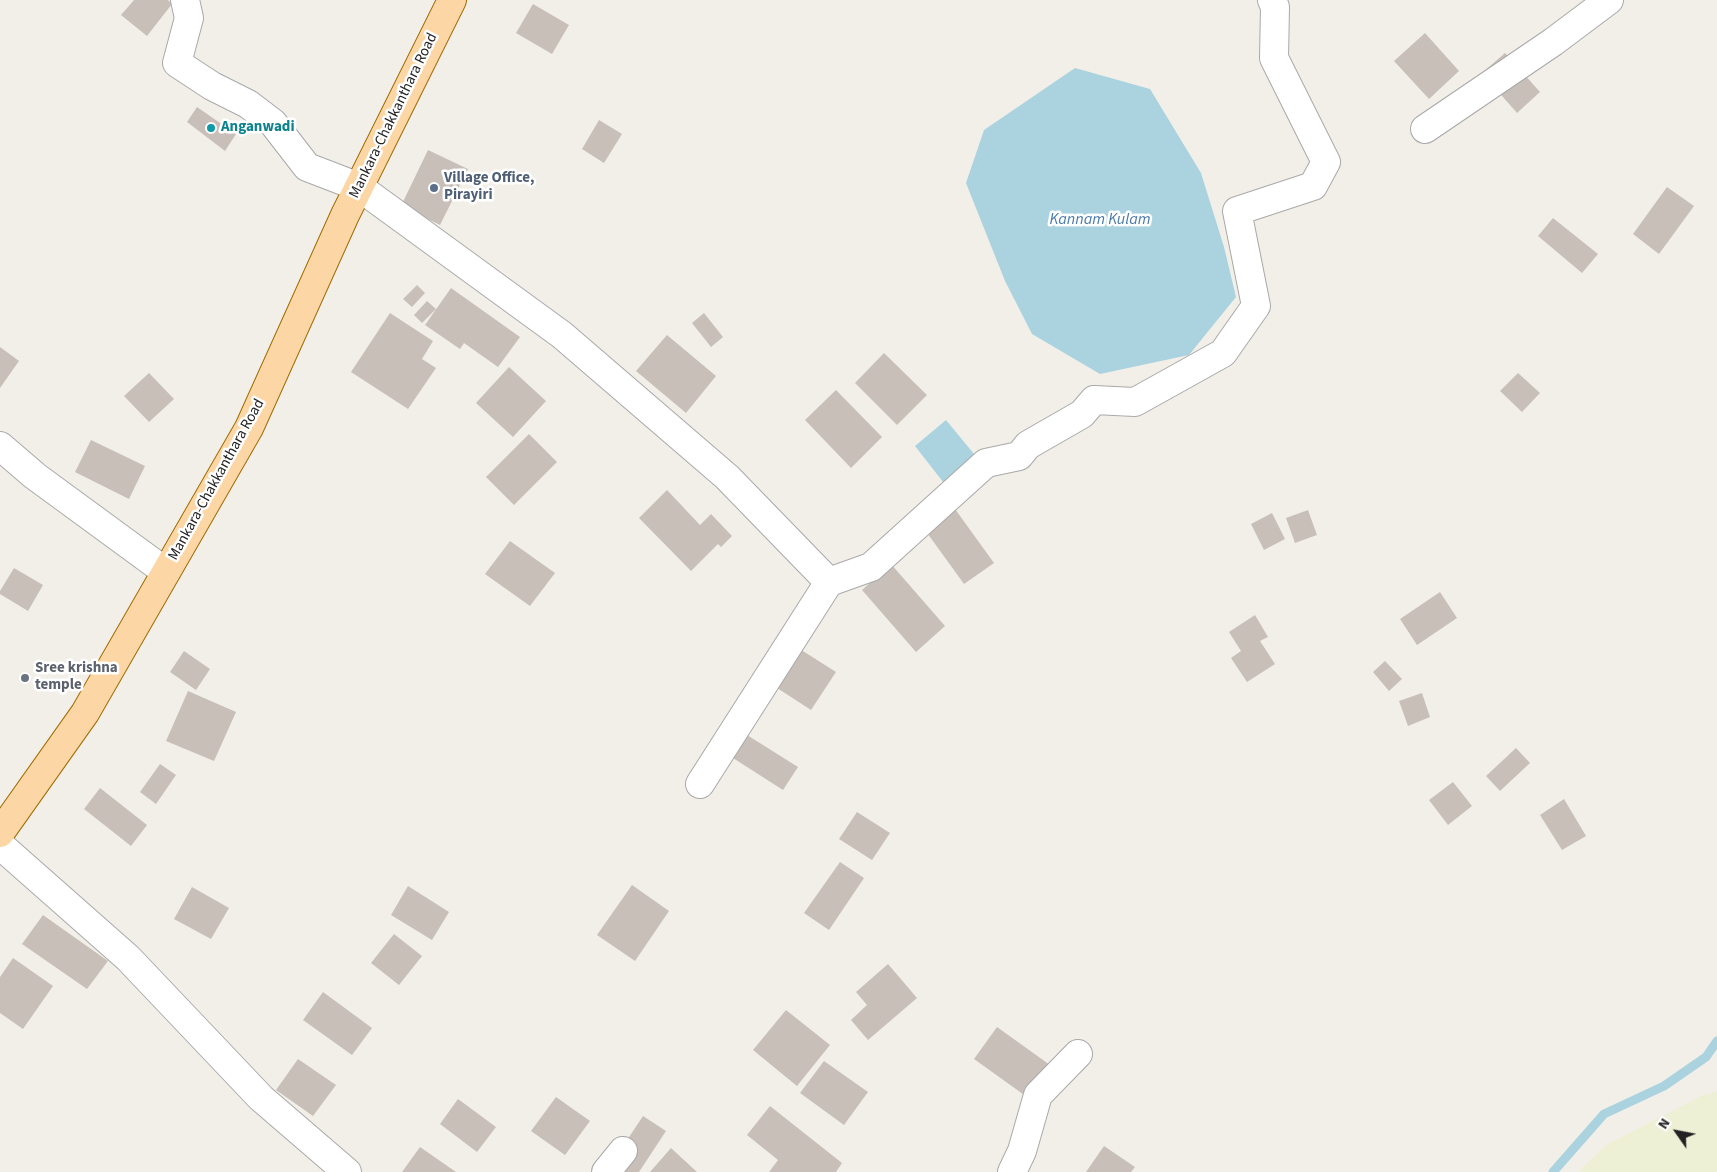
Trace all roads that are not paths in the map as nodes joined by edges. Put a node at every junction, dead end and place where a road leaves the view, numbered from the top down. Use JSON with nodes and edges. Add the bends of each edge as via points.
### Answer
{"nodes":[{"id":1,"x":185,"y":0,"type":"edge"},
{"id":2,"x":452,"y":0,"type":"edge"},
{"id":3,"x":1272,"y":0,"type":"edge"},
{"id":4,"x":1609,"y":0,"type":"edge"},
{"id":5,"x":1425,"y":129,"type":"dead end"},
{"id":6,"x":359,"y":187,"type":"junction"},
{"id":7,"x":0,"y":446,"type":"edge"},
{"id":8,"x":166,"y":572,"type":"junction"},
{"id":9,"x":829,"y":582,"type":"junction"},
{"id":10,"x":700,"y":784,"type":"dead end"},
{"id":11,"x":0,"y":833,"type":"edge"},
{"id":12,"x":0,"y":845,"type":"edge"},
{"id":13,"x":1078,"y":1054,"type":"dead end"},
{"id":14,"x":623,"y":1151,"type":"dead end"},
{"id":15,"x":346,"y":1172,"type":"edge"},
{"id":16,"x":606,"y":1172,"type":"edge"},
{"id":17,"x":1012,"y":1172,"type":"edge"}],
"edges":[{"from":1,"to":6,"type":"street","via":[[189,18],[177,62],[212,86],[248,104],[273,123],[307,167]]},
{"from":2,"to":6,"type":"main road","name":"Mankara-Chakkanthara Road"},
{"from":3,"to":9,"type":"street","via":[[1275,7],[1274,58],[1326,162],[1313,186],[1237,211],[1256,306],[1223,353],[1135,402],[1094,400],[1082,414],[1028,445],[1019,456],[986,463],[871,567]]},
{"from":4,"to":5,"type":"street"},
{"from":6,"to":8,"type":"main road","name":"Mankara-Chakkanthara Road","via":[[249,428]]},
{"from":6,"to":9,"type":"street","via":[[562,335],[727,478]]},
{"from":7,"to":8,"type":"street","via":[[35,476]]},
{"from":8,"to":11,"type":"main road","name":"Mankara-Chakkanthara Road","via":[[85,713]]},
{"from":9,"to":10,"type":"street"},
{"from":12,"to":15,"type":"street","via":[[128,958],[262,1098]]},
{"from":13,"to":17,"type":"street","via":[[1038,1095],[1022,1151]]},
{"from":14,"to":16,"type":"street"}]}
